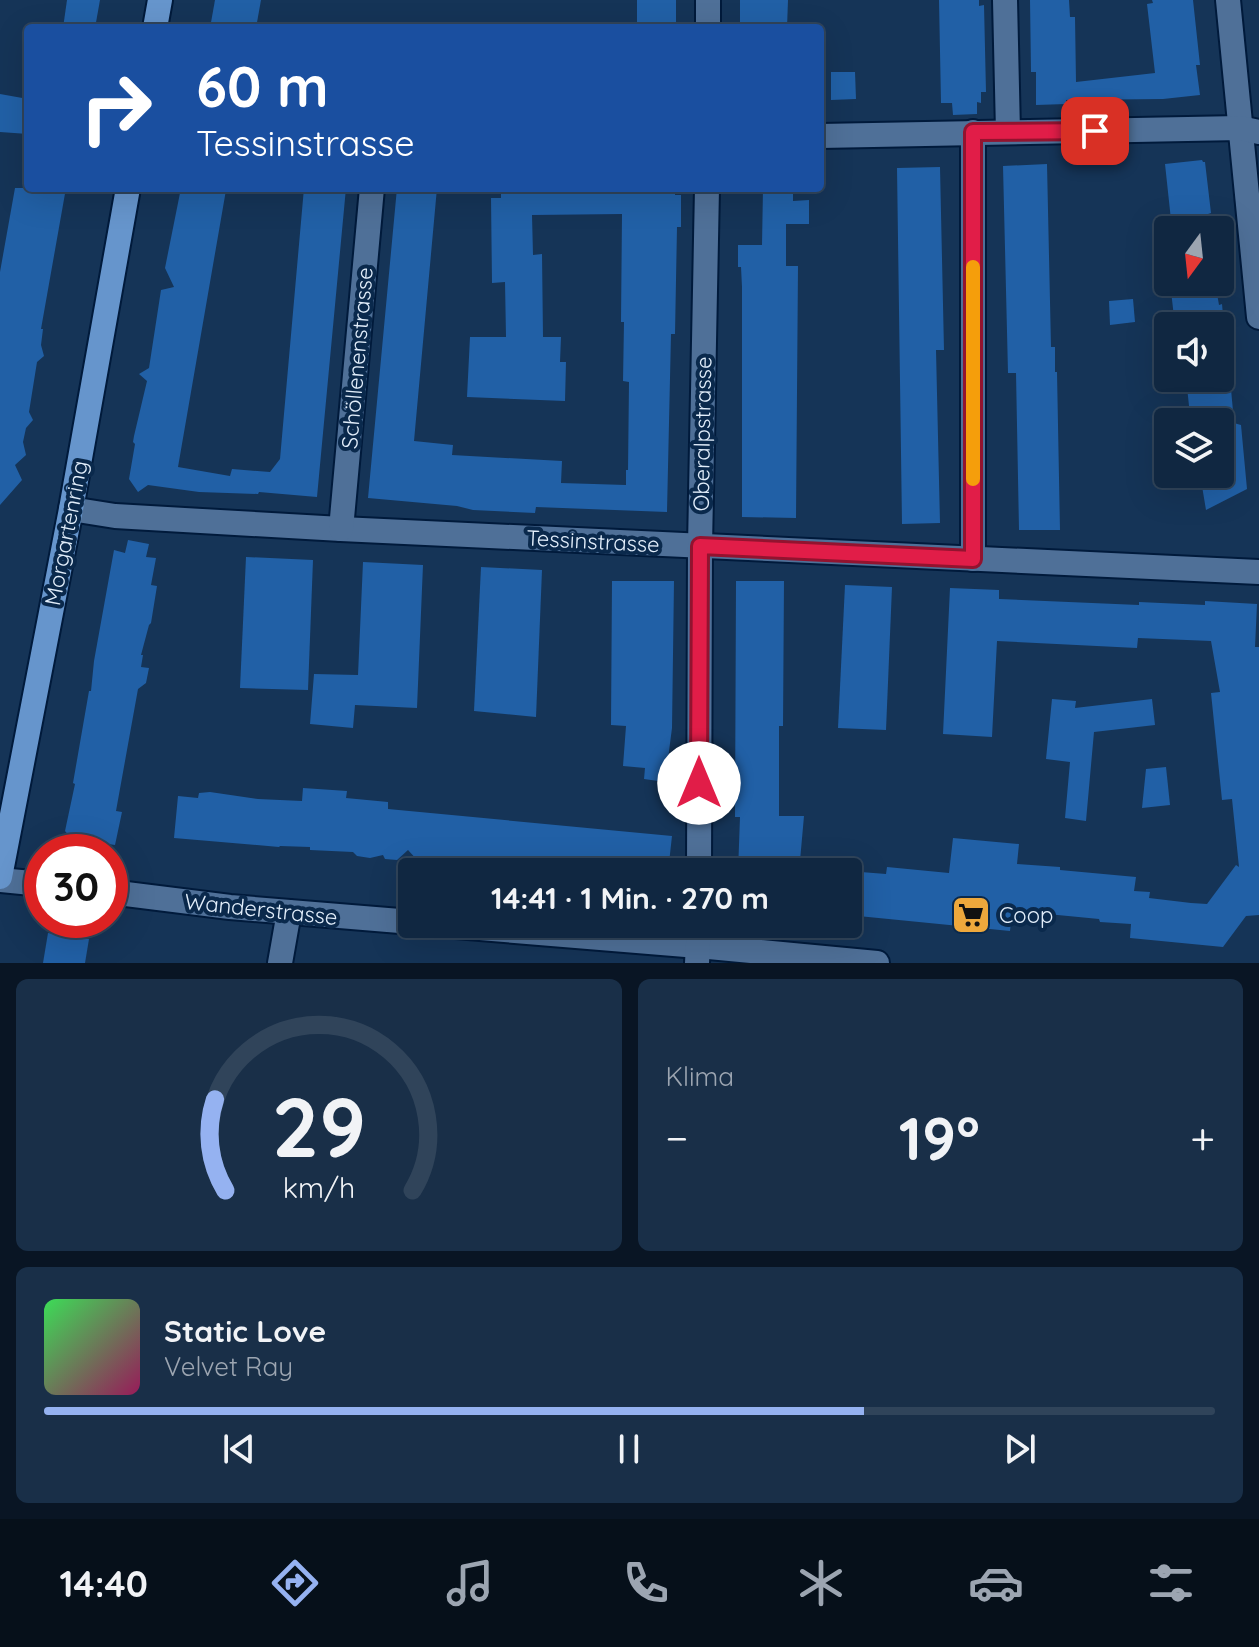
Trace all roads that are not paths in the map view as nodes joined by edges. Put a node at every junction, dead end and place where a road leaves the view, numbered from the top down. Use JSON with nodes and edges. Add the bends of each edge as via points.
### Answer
{"nodes":[{"id":1,"x":160,"y":0,"type":"edge"},
{"id":2,"x":708,"y":0,"type":"edge"},
{"id":3,"x":1005,"y":0,"type":"edge"},
{"id":4,"x":1228,"y":0,"type":"edge"},
{"id":5,"x":156,"y":24,"type":"edge"},
{"id":6,"x":708,"y":24,"type":"edge"},
{"id":7,"x":1250,"y":130,"type":"edge"},
{"id":8,"x":973,"y":132,"type":"junction"},
{"id":9,"x":1008,"y":132,"type":"junction"},
{"id":10,"x":824,"y":136,"type":"edge"},
{"id":11,"x":127,"y":192,"type":"edge"},
{"id":12,"x":372,"y":192,"type":"edge"},
{"id":13,"x":707,"y":192,"type":"edge"},
{"id":14,"x":1259,"y":317,"type":"edge"},
{"id":15,"x":71,"y":509,"type":"junction"},
{"id":16,"x":341,"y":529,"type":"junction"},
{"id":17,"x":700,"y":546,"type":"junction"},
{"id":18,"x":973,"y":559,"type":"junction"},
{"id":19,"x":1259,"y":572,"type":"edge"},
{"id":20,"x":699,"y":858,"type":"edge"},
{"id":21,"x":0,"y":878,"type":"edge"},
{"id":22,"x":24,"y":881,"type":"edge"},
{"id":23,"x":128,"y":894,"type":"edge"},
{"id":24,"x":289,"y":912,"type":"junction"},
{"id":25,"x":398,"y":921,"type":"edge"},
{"id":26,"x":618,"y":938,"type":"edge"},
{"id":27,"x":698,"y":944,"type":"edge"},
{"id":28,"x":280,"y":963,"type":"edge"},
{"id":29,"x":877,"y":963,"type":"edge"}],
"edges":[{"from":1,"to":5,"type":"main road"},
{"from":2,"to":6,"type":"street"},
{"from":3,"to":9,"type":"street"},
{"from":4,"to":7,"type":"street"},
{"from":7,"to":9,"type":"street"},
{"from":7,"to":14,"type":"street"},
{"from":8,"to":9,"type":"street"},
{"from":8,"to":10,"type":"street"},
{"from":8,"to":18,"type":"street"},
{"from":11,"to":15,"type":"main road","name":"Morgartenring"},
{"from":12,"to":16,"type":"street","name":"Schöllenenstrasse"},
{"from":13,"to":17,"type":"street","name":"Oberalpstrasse"},
{"from":15,"to":16,"type":"street","name":"Tessinstrasse"},
{"from":15,"to":21,"type":"main road","name":"Morgartenring"},
{"from":16,"to":17,"type":"street","name":"Tessinstrasse"},
{"from":17,"to":18,"type":"street","name":"Tessinstrasse"},
{"from":17,"to":20,"type":"street","name":"Oberalpstrasse"},
{"from":18,"to":19,"type":"street","name":"Tessinstrasse"},
{"from":21,"to":22,"type":"street"},
{"from":23,"to":24,"type":"street","name":"Wanderstrasse"},
{"from":24,"to":25,"type":"street","name":"Wanderstrasse"},
{"from":24,"to":28,"type":"street"},
{"from":26,"to":27,"type":"street"},
{"from":27,"to":29,"type":"street"}]}
